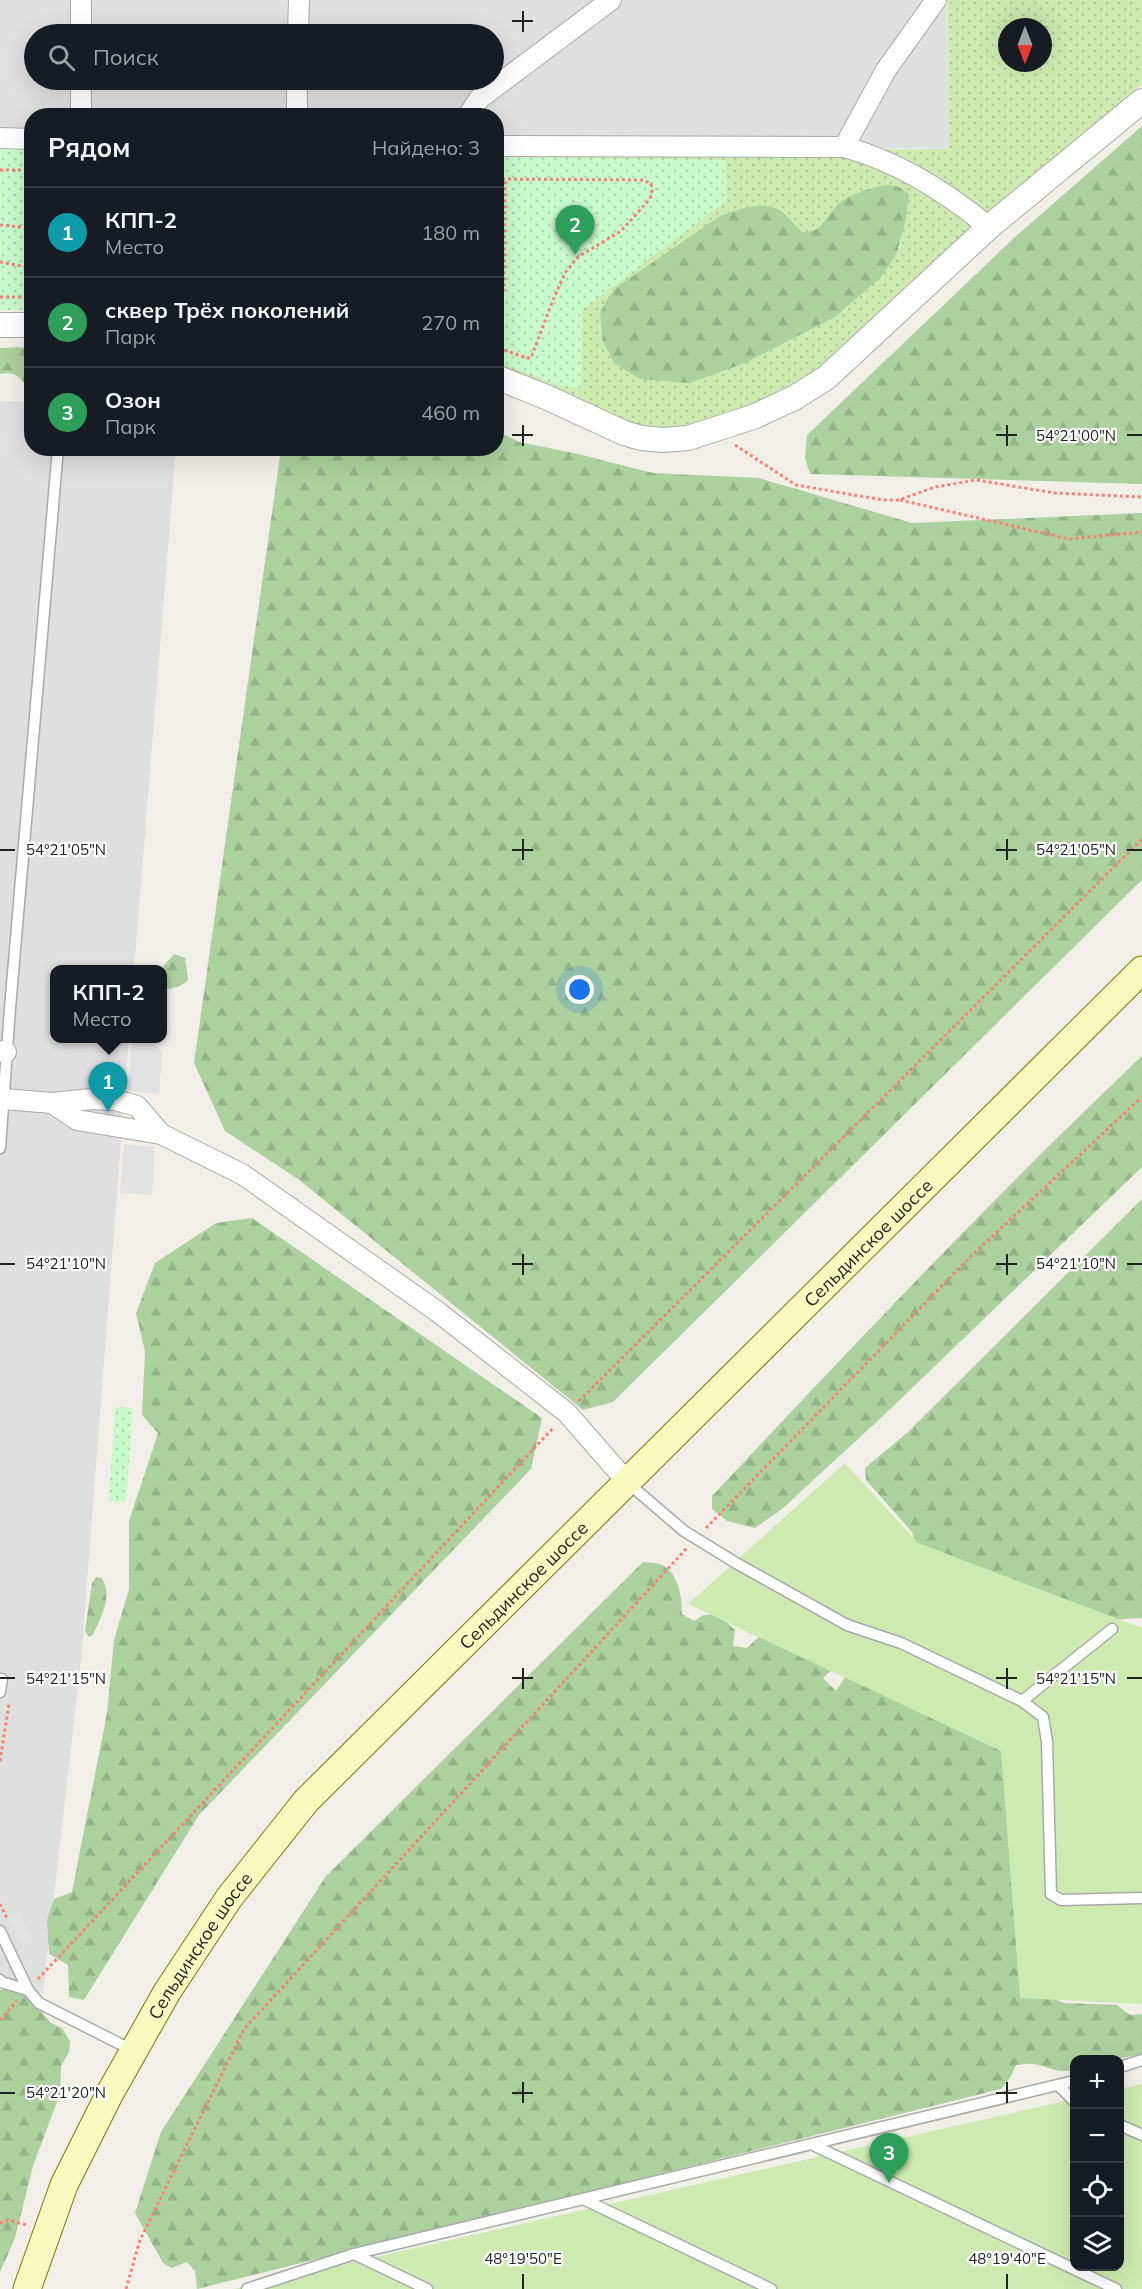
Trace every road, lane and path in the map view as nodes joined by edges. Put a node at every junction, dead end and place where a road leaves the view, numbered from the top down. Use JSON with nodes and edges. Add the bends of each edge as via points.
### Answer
{"nodes":[{"id":1,"x":81,"y":0,"type":"edge"},
{"id":2,"x":299,"y":0,"type":"edge"},
{"id":3,"x":611,"y":0,"type":"edge"},
{"id":4,"x":936,"y":0,"type":"edge"},
{"id":5,"x":81,"y":24,"type":"edge"},
{"id":6,"x":298,"y":24,"type":"edge"},
{"id":7,"x":504,"y":80,"type":"edge"},
{"id":8,"x":81,"y":90,"type":"edge"},
{"id":9,"x":297,"y":90,"type":"edge"},
{"id":10,"x":491,"y":90,"type":"edge"},
{"id":11,"x":1142,"y":101,"type":"edge"},
{"id":12,"x":81,"y":108,"type":"edge"},
{"id":13,"x":297,"y":108,"type":"edge"},
{"id":14,"x":473,"y":108,"type":"edge"},
{"id":15,"x":0,"y":138,"type":"edge"},
{"id":16,"x":24,"y":139,"type":"edge"},
{"id":17,"x":504,"y":146,"type":"edge"},
{"id":18,"x":844,"y":147,"type":"junction"},
{"id":19,"x":0,"y":170,"type":"edge"},
{"id":20,"x":24,"y":170,"type":"edge"},
{"id":21,"x":505,"y":179,"type":"joint"},
{"id":22,"x":0,"y":225,"type":"edge"},
{"id":23,"x":24,"y":227,"type":"edge"},
{"id":24,"x":989,"y":227,"type":"junction"},
{"id":25,"x":504,"y":247,"type":"joint"},
{"id":26,"x":0,"y":262,"type":"edge"},
{"id":27,"x":24,"y":266,"type":"edge"},
{"id":28,"x":504,"y":290,"type":"edge"},
{"id":29,"x":0,"y":297,"type":"edge"},
{"id":30,"x":24,"y":297,"type":"edge"},
{"id":31,"x":0,"y":325,"type":"edge"},
{"id":32,"x":24,"y":325,"type":"edge"},
{"id":33,"x":504,"y":350,"type":"edge"},
{"id":34,"x":504,"y":380,"type":"edge"},
{"id":35,"x":713,"y":432,"type":"junction"},
{"id":36,"x":57,"y":456,"type":"edge"},
{"id":37,"x":1142,"y":497,"type":"edge"},
{"id":38,"x":900,"y":500,"type":"junction"},
{"id":39,"x":1142,"y":532,"type":"edge"},
{"id":40,"x":1142,"y":970,"type":"edge"},
{"id":41,"x":3,"y":1052,"type":"edge"},
{"id":42,"x":1142,"y":1097,"type":"edge"},
{"id":43,"x":4,"y":1099,"type":"junction"},
{"id":44,"x":52,"y":1103,"type":"junction"},
{"id":45,"x":161,"y":1134,"type":"junction"},
{"id":46,"x":0,"y":1148,"type":"edge"},
{"id":47,"x":628,"y":1484,"type":"junction"},
{"id":48,"x":696,"y":1538,"type":"junction"},
{"id":49,"x":1112,"y":1629,"type":"dead end"},
{"id":50,"x":0,"y":1679,"type":"edge"},
{"id":51,"x":0,"y":1692,"type":"edge"},
{"id":52,"x":1022,"y":1701,"type":"junction"},
{"id":53,"x":9,"y":1702,"type":"dead end"},
{"id":54,"x":0,"y":1761,"type":"edge"},
{"id":55,"x":1142,"y":1898,"type":"edge"},
{"id":56,"x":0,"y":1904,"type":"edge"},
{"id":57,"x":0,"y":1923,"type":"edge"},
{"id":58,"x":0,"y":1931,"type":"edge"},
{"id":59,"x":0,"y":1980,"type":"edge"},
{"id":60,"x":28,"y":1990,"type":"junction"},
{"id":61,"x":134,"y":2051,"type":"junction"},
{"id":62,"x":1142,"y":2060,"type":"edge"},
{"id":63,"x":1124,"y":2065,"type":"edge"},
{"id":64,"x":1070,"y":2082,"type":"edge"},
{"id":65,"x":1059,"y":2086,"type":"junction"},
{"id":66,"x":1070,"y":2097,"type":"edge"},
{"id":67,"x":1124,"y":2127,"type":"edge"},
{"id":68,"x":1142,"y":2136,"type":"edge"},
{"id":69,"x":813,"y":2145,"type":"junction"},
{"id":70,"x":583,"y":2199,"type":"junction"},
{"id":71,"x":0,"y":2223,"type":"edge"},
{"id":72,"x":48,"y":2231,"type":"junction"},
{"id":73,"x":354,"y":2254,"type":"junction"},
{"id":74,"x":27,"y":2289,"type":"edge"},
{"id":75,"x":126,"y":2289,"type":"edge"},
{"id":76,"x":247,"y":2289,"type":"edge"},
{"id":77,"x":427,"y":2289,"type":"edge"},
{"id":78,"x":771,"y":2289,"type":"edge"},
{"id":79,"x":1116,"y":2289,"type":"edge"}],
"edges":[{"from":1,"to":5,"type":"street"},
{"from":2,"to":6,"type":"street"},
{"from":3,"to":7,"type":"street"},
{"from":4,"to":18,"type":"street","via":[[886,70]]},
{"from":8,"to":12,"type":"street"},
{"from":9,"to":13,"type":"street"},
{"from":10,"to":14,"type":"street"},
{"from":11,"to":24,"type":"street"},
{"from":15,"to":16,"type":"street"},
{"from":17,"to":18,"type":"street"},
{"from":18,"to":24,"type":"street","via":[[873,154],[907,171]]},
{"from":19,"to":20,"type":"path"},
{"from":21,"to":25,"type":"path"},
{"from":21,"to":33,"type":"path","via":[[644,180],[652,190],[650,199],[621,231],[578,257],[565,273],[531,358]]},
{"from":22,"to":23,"type":"path"},
{"from":24,"to":35,"type":"street","via":[[826,378],[794,398]]},
{"from":25,"to":28,"type":"path"},
{"from":26,"to":27,"type":"path"},
{"from":29,"to":30,"type":"path"},
{"from":31,"to":32,"type":"street"},
{"from":34,"to":35,"type":"street","via":[[641,438],[688,438]]},
{"from":35,"to":38,"type":"path","via":[[796,485]]},
{"from":36,"to":41,"type":"lane"},
{"from":37,"to":38,"type":"path","via":[[1055,493],[976,480],[935,487]]},
{"from":38,"to":39,"type":"path","via":[[1069,539]]},
{"from":40,"to":47,"type":"main road","name":"Сельдинское шоссе"},
{"from":41,"to":43,"type":"lane"},
{"from":42,"to":48,"type":"path","via":[[968,1258]]},
{"from":43,"to":44,"type":"street"},
{"from":43,"to":46,"type":"lane"},
{"from":44,"to":45,"type":"street","via":[[77,1120]]},
{"from":44,"to":45,"type":"street","via":[[116,1100],[137,1106]]},
{"from":45,"to":47,"type":"street","via":[[242,1173],[438,1312],[567,1413]]},
{"from":47,"to":48,"type":"lane"},
{"from":47,"to":61,"type":"main road","name":"Сельдинское шоссе","via":[[306,1801],[230,1898],[167,1992]]},
{"from":48,"to":52,"type":"lane","via":[[847,1625],[901,1643]]},
{"from":48,"to":75,"type":"path","via":[[244,2029],[140,2240]]},
{"from":49,"to":52,"type":"lane"},
{"from":50,"to":51,"type":"lane"},
{"from":52,"to":55,"type":"lane","via":[[1043,1717],[1052,1894],[1061,1900]]},
{"from":53,"to":54,"type":"path"},
{"from":56,"to":57,"type":"path","via":[[8,1919]]},
{"from":58,"to":60,"type":"lane"},
{"from":59,"to":60,"type":"lane"},
{"from":60,"to":61,"type":"lane","via":[[39,2003]]},
{"from":61,"to":72,"type":"main road","name":"Сельдинское шоссе","via":[[64,2185]]},
{"from":62,"to":63,"type":"lane"},
{"from":64,"to":65,"type":"lane"},
{"from":65,"to":66,"type":"lane"},
{"from":65,"to":69,"type":"lane"},
{"from":67,"to":68,"type":"lane"},
{"from":69,"to":70,"type":"lane"},
{"from":69,"to":79,"type":"lane"},
{"from":70,"to":73,"type":"lane"},
{"from":70,"to":78,"type":"lane"},
{"from":71,"to":72,"type":"path","via":[[8,2220]]},
{"from":72,"to":74,"type":"main road","name":"Сельдинское шоссе"},
{"from":73,"to":76,"type":"lane"},
{"from":73,"to":77,"type":"lane"}]}
